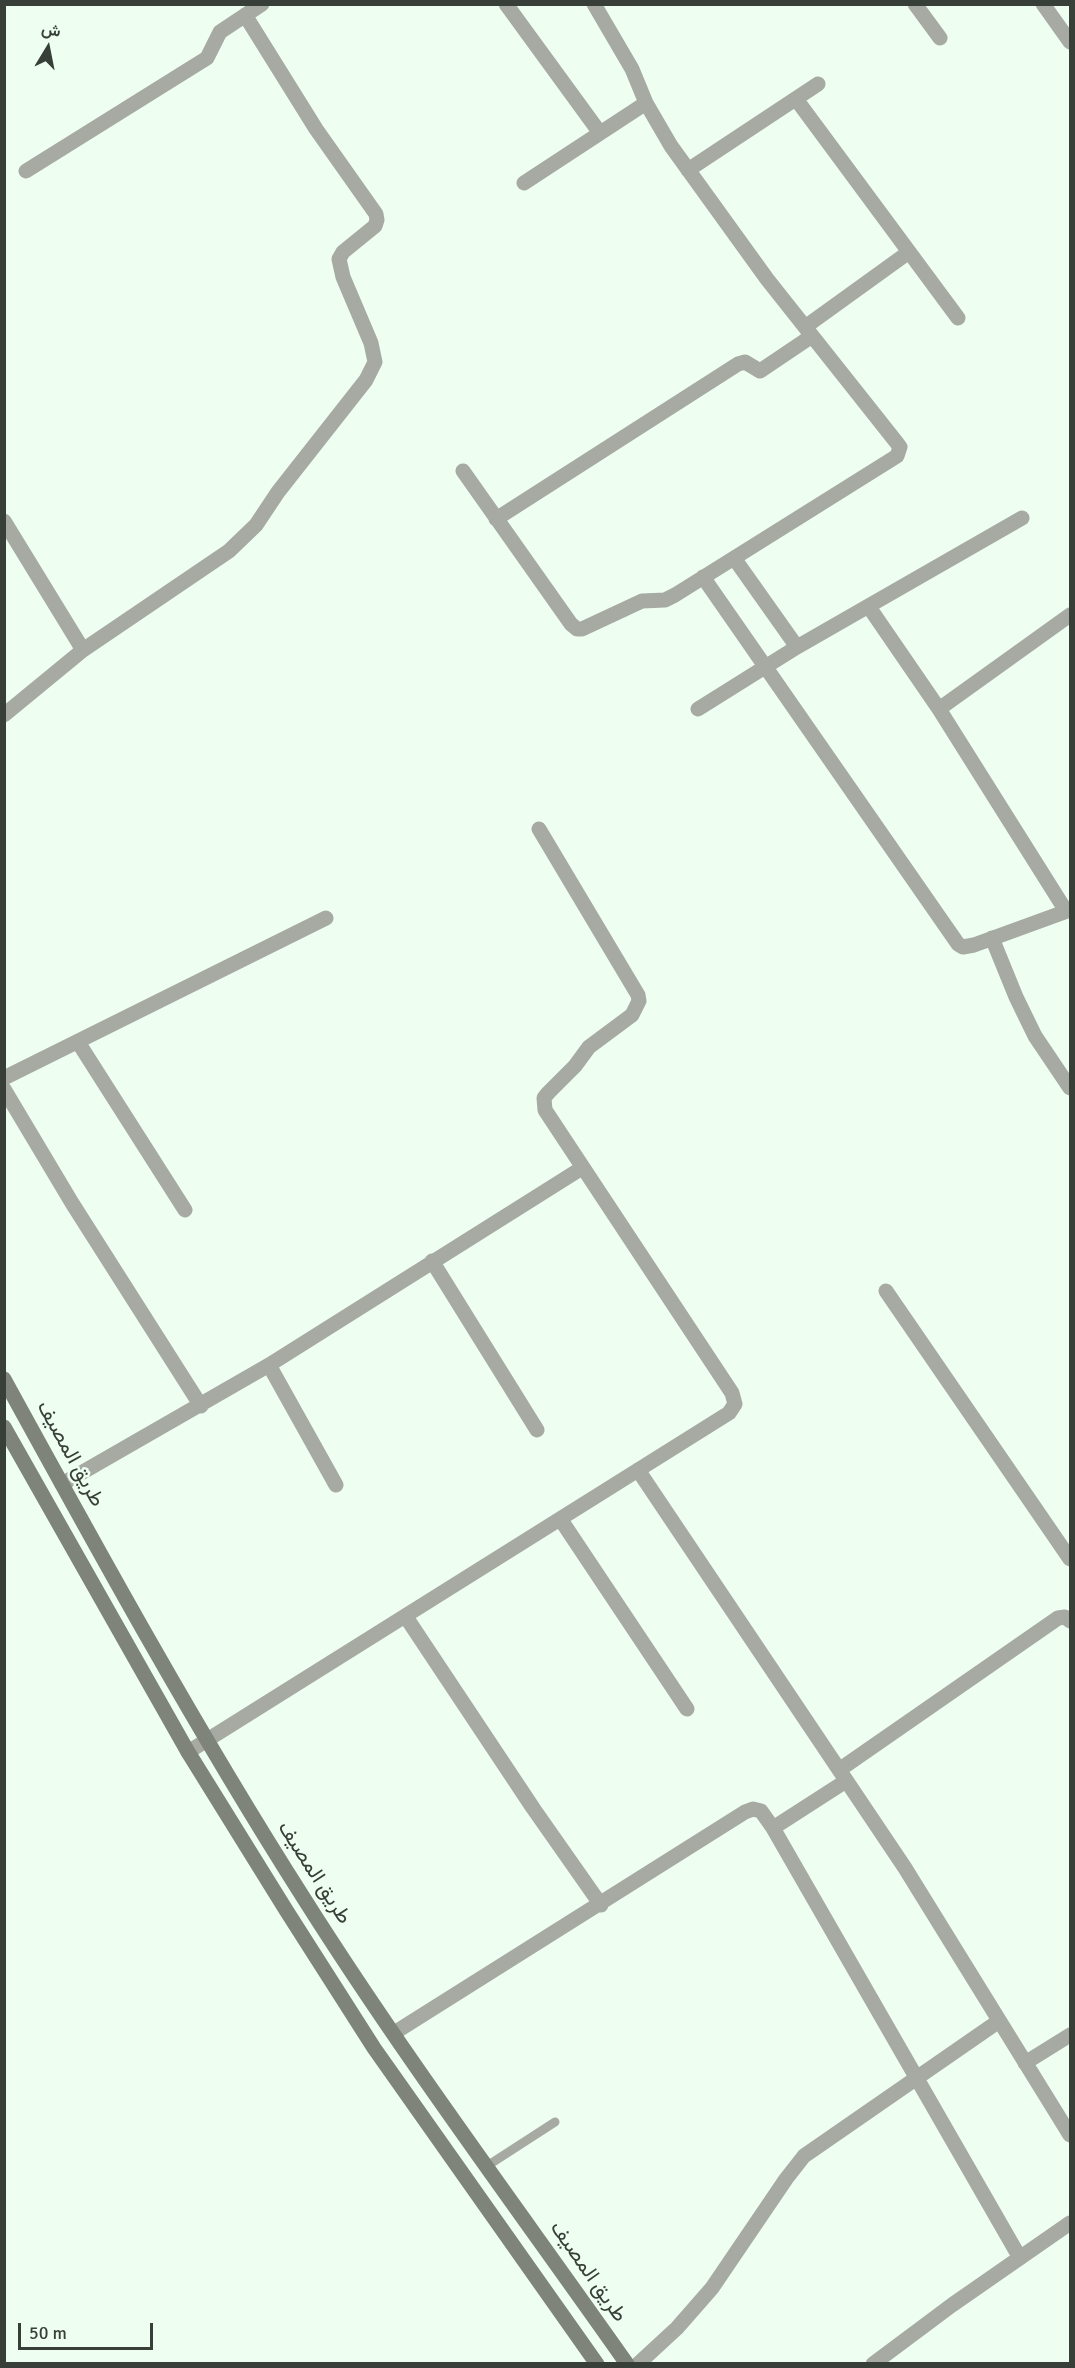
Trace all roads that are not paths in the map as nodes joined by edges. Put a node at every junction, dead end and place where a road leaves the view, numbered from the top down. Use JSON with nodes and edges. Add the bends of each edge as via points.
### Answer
{"nodes":[{"id":1,"x":262,"y":4,"type":"edge"},
{"id":2,"x":506,"y":4,"type":"edge"},
{"id":3,"x":594,"y":4,"type":"edge"},
{"id":4,"x":915,"y":4,"type":"edge"},
{"id":5,"x":1044,"y":4,"type":"edge"},
{"id":6,"x":245,"y":15,"type":"junction"},
{"id":7,"x":940,"y":38,"type":"dead end"},
{"id":8,"x":1071,"y":42,"type":"edge"},
{"id":9,"x":818,"y":84,"type":"dead end"},
{"id":10,"x":796,"y":99,"type":"junction"},
{"id":11,"x":646,"y":103,"type":"junction"},
{"id":12,"x":600,"y":133,"type":"junction"},
{"id":13,"x":688,"y":170,"type":"junction"},
{"id":14,"x":26,"y":171,"type":"dead end"},
{"id":15,"x":524,"y":183,"type":"dead end"},
{"id":16,"x":909,"y":252,"type":"junction"},
{"id":17,"x":958,"y":318,"type":"dead end"},
{"id":18,"x":809,"y":332,"type":"junction"},
{"id":19,"x":463,"y":471,"type":"dead end"},
{"id":20,"x":1022,"y":518,"type":"dead end"},
{"id":21,"x":496,"y":519,"type":"junction"},
{"id":22,"x":4,"y":521,"type":"edge"},
{"id":23,"x":734,"y":558,"type":"junction"},
{"id":24,"x":703,"y":577,"type":"junction"},
{"id":25,"x":869,"y":607,"type":"junction"},
{"id":26,"x":1071,"y":615,"type":"edge"},
{"id":27,"x":797,"y":647,"type":"junction"},
{"id":28,"x":83,"y":650,"type":"junction"},
{"id":29,"x":766,"y":666,"type":"junction"},
{"id":30,"x":698,"y":709,"type":"dead end"},
{"id":31,"x":939,"y":709,"type":"junction"},
{"id":32,"x":4,"y":715,"type":"edge"},
{"id":33,"x":539,"y":829,"type":"dead end"},
{"id":34,"x":1068,"y":910,"type":"edge"},
{"id":35,"x":326,"y":918,"type":"dead end"},
{"id":36,"x":992,"y":938,"type":"junction"},
{"id":37,"x":78,"y":1042,"type":"junction"},
{"id":38,"x":4,"y":1078,"type":"edge"},
{"id":39,"x":1071,"y":1088,"type":"edge"},
{"id":40,"x":4,"y":1089,"type":"edge"},
{"id":41,"x":582,"y":1168,"type":"junction"},
{"id":42,"x":184,"y":1210,"type":"dead end"},
{"id":43,"x":432,"y":1262,"type":"junction"},
{"id":44,"x":886,"y":1292,"type":"dead end"},
{"id":45,"x":268,"y":1365,"type":"junction"},
{"id":46,"x":4,"y":1379,"type":"edge"},
{"id":47,"x":201,"y":1406,"type":"junction"},
{"id":48,"x":4,"y":1427,"type":"edge"},
{"id":49,"x":537,"y":1430,"type":"dead end"},
{"id":50,"x":638,"y":1470,"type":"junction"},
{"id":51,"x":62,"y":1484,"type":"junction"},
{"id":52,"x":336,"y":1485,"type":"dead end"},
{"id":53,"x":561,"y":1520,"type":"junction"},
{"id":54,"x":1071,"y":1558,"type":"edge"},
{"id":55,"x":406,"y":1617,"type":"junction"},
{"id":56,"x":1071,"y":1621,"type":"edge"},
{"id":57,"x":687,"y":1709,"type":"dead end"},
{"id":58,"x":207,"y":1742,"type":"junction"},
{"id":59,"x":188,"y":1752,"type":"junction"},
{"id":60,"x":843,"y":1776,"type":"junction"},
{"id":61,"x":772,"y":1828,"type":"junction"},
{"id":62,"x":601,"y":1905,"type":"junction"},
{"id":63,"x":999,"y":2021,"type":"junction"},
{"id":64,"x":394,"y":2033,"type":"junction"},
{"id":65,"x":1071,"y":2035,"type":"edge"},
{"id":66,"x":1025,"y":2063,"type":"junction"},
{"id":67,"x":916,"y":2078,"type":"junction"},
{"id":68,"x":555,"y":2122,"type":"dead end"},
{"id":69,"x":1071,"y":2135,"type":"edge"},
{"id":70,"x":487,"y":2166,"type":"junction"},
{"id":71,"x":1071,"y":2223,"type":"edge"},
{"id":72,"x":1020,"y":2258,"type":"junction"},
{"id":73,"x":597,"y":2364,"type":"edge"},
{"id":74,"x":627,"y":2364,"type":"edge"},
{"id":75,"x":638,"y":2364,"type":"edge"},
{"id":76,"x":873,"y":2364,"type":"edge"}],
"edges":[{"from":1,"to":6,"type":"street"},
{"from":2,"to":12,"type":"street"},
{"from":3,"to":11,"type":"street","via":[[632,69]]},
{"from":4,"to":7,"type":"street"},
{"from":5,"to":8,"type":"street"},
{"from":6,"to":14,"type":"street","via":[[220,32],[207,58]]},
{"from":6,"to":28,"type":"street","via":[[316,129],[376,214],[375,226],[339,259],[375,362],[366,380],[245,537]]},
{"from":9,"to":10,"type":"street"},
{"from":10,"to":13,"type":"street"},
{"from":10,"to":16,"type":"street"},
{"from":11,"to":12,"type":"street"},
{"from":11,"to":13,"type":"street"},
{"from":12,"to":15,"type":"street"},
{"from":13,"to":18,"type":"street"},
{"from":16,"to":17,"type":"street"},
{"from":16,"to":18,"type":"street"},
{"from":18,"to":21,"type":"street","via":[[760,371],[745,362],[738,363]]},
{"from":18,"to":23,"type":"street","via":[[897,443],[900,452]]},
{"from":19,"to":21,"type":"street"},
{"from":20,"to":25,"type":"street"},
{"from":21,"to":24,"type":"street","via":[[577,630],[642,601],[665,600]]},
{"from":22,"to":28,"type":"street"},
{"from":23,"to":24,"type":"street"},
{"from":23,"to":27,"type":"street"},
{"from":24,"to":29,"type":"street"},
{"from":25,"to":27,"type":"street"},
{"from":25,"to":31,"type":"street"},
{"from":26,"to":31,"type":"street"},
{"from":27,"to":29,"type":"street"},
{"from":28,"to":32,"type":"street"},
{"from":29,"to":30,"type":"street"},
{"from":29,"to":36,"type":"street","via":[[958,944],[968,947]]},
{"from":31,"to":34,"type":"street"},
{"from":33,"to":41,"type":"street","via":[[639,1001],[632,1015],[589,1047],[544,1098],[545,1110]]},
{"from":34,"to":36,"type":"street"},
{"from":35,"to":37,"type":"street"},
{"from":36,"to":39,"type":"street","via":[[1035,1036]]},
{"from":37,"to":38,"type":"street"},
{"from":37,"to":42,"type":"street"},
{"from":40,"to":47,"type":"street"},
{"from":41,"to":43,"type":"street"},
{"from":41,"to":50,"type":"street","via":[[735,1398],[729,1413]]},
{"from":43,"to":45,"type":"street"},
{"from":43,"to":49,"type":"street"},
{"from":44,"to":54,"type":"street"},
{"from":45,"to":47,"type":"street"},
{"from":45,"to":52,"type":"street"},
{"from":46,"to":51,"type":"street","name":"طريق المصيف"},
{"from":47,"to":51,"type":"street"},
{"from":48,"to":59,"type":"street","name":"طريق المصيف"},
{"from":50,"to":53,"type":"street"},
{"from":50,"to":60,"type":"street"},
{"from":51,"to":58,"type":"street","name":"طريق المصيف"},
{"from":53,"to":55,"type":"street"},
{"from":53,"to":57,"type":"street"},
{"from":55,"to":58,"type":"street"},
{"from":55,"to":62,"type":"street"},
{"from":56,"to":60,"type":"street","via":[[1058,1618]]},
{"from":58,"to":59,"type":"street"},
{"from":58,"to":64,"type":"street","name":"طريق المصيف","via":[[303,1898]]},
{"from":59,"to":73,"type":"street","name":"طريق المصيف","via":[[374,2048]]},
{"from":60,"to":61,"type":"street"},
{"from":60,"to":63,"type":"street"},
{"from":61,"to":62,"type":"street","via":[[761,1811],[746,1812]]},
{"from":61,"to":67,"type":"street"},
{"from":62,"to":64,"type":"street"},
{"from":63,"to":66,"type":"street"},
{"from":63,"to":67,"type":"street"},
{"from":64,"to":70,"type":"street","name":"طريق المصيف"},
{"from":65,"to":66,"type":"street"},
{"from":66,"to":69,"type":"street"},
{"from":67,"to":72,"type":"street"},
{"from":67,"to":75,"type":"street","via":[[804,2156],[712,2288]]},
{"from":68,"to":70,"type":"lane"},
{"from":70,"to":74,"type":"street","name":"طريق المصيف"},
{"from":71,"to":72,"type":"street"},
{"from":72,"to":76,"type":"street"}]}
